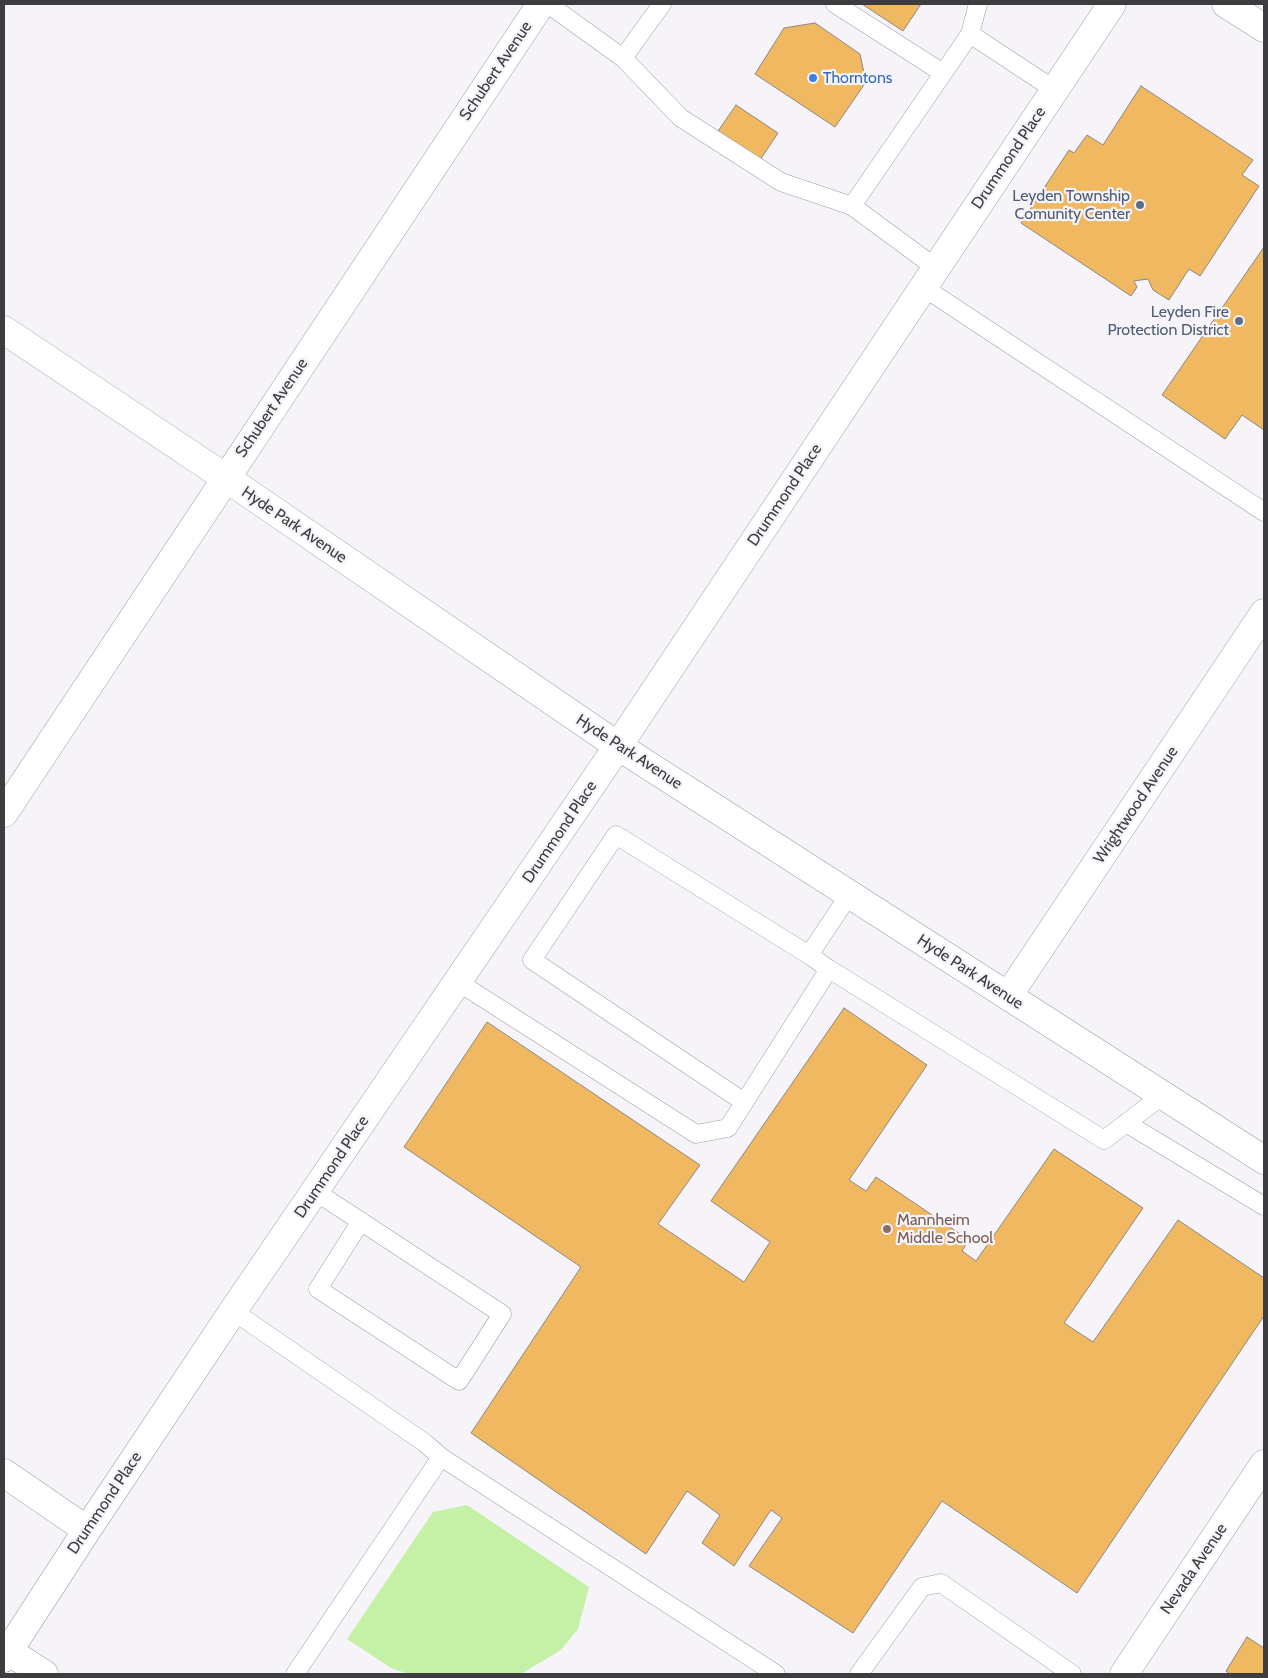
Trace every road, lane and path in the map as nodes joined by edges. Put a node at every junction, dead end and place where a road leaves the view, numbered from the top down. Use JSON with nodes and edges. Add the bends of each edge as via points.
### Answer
{"nodes":[{"id":1,"x":541,"y":4,"type":"edge"},
{"id":2,"x":548,"y":4,"type":"edge"},
{"id":3,"x":662,"y":4,"type":"edge"},
{"id":4,"x":835,"y":4,"type":"edge"},
{"id":5,"x":978,"y":4,"type":"edge"},
{"id":6,"x":1112,"y":4,"type":"edge"},
{"id":7,"x":970,"y":34,"type":"junction"},
{"id":8,"x":623,"y":58,"type":"junction"},
{"id":9,"x":943,"y":74,"type":"junction"},
{"id":10,"x":1055,"y":90,"type":"junction"},
{"id":11,"x":852,"y":206,"type":"junction"},
{"id":12,"x":930,"y":278,"type":"junction"},
{"id":13,"x":4,"y":330,"type":"edge"},
{"id":14,"x":226,"y":478,"type":"junction"},
{"id":15,"x":1264,"y":512,"type":"edge"},
{"id":16,"x":1264,"y":613,"type":"edge"},
{"id":17,"x":618,"y":746,"type":"junction"},
{"id":18,"x":4,"y":813,"type":"edge"},
{"id":19,"x":849,"y":895,"type":"junction"},
{"id":20,"x":809,"y":956,"type":"junction"},
{"id":21,"x":829,"y":969,"type":"junction"},
{"id":22,"x":458,"y":982,"type":"junction"},
{"id":23,"x":1008,"y":996,"type":"junction"},
{"id":24,"x":1163,"y":1095,"type":"junction"},
{"id":25,"x":744,"y":1102,"type":"junction"},
{"id":26,"x":1126,"y":1123,"type":"junction"},
{"id":27,"x":1264,"y":1160,"type":"edge"},
{"id":28,"x":316,"y":1192,"type":"junction"},
{"id":29,"x":1264,"y":1206,"type":"edge"},
{"id":30,"x":361,"y":1221,"type":"junction"},
{"id":31,"x":233,"y":1312,"type":"junction"},
{"id":32,"x":441,"y":1457,"type":"junction"},
{"id":33,"x":1264,"y":1464,"type":"edge"},
{"id":34,"x":4,"y":1473,"type":"edge"},
{"id":35,"x":87,"y":1530,"type":"junction"},
{"id":36,"x":6,"y":1654,"type":"edge"},
{"id":37,"x":44,"y":1674,"type":"edge"},
{"id":38,"x":294,"y":1674,"type":"edge"},
{"id":39,"x":776,"y":1674,"type":"edge"},
{"id":40,"x":859,"y":1674,"type":"edge"},
{"id":41,"x":1072,"y":1674,"type":"edge"},
{"id":42,"x":1124,"y":1674,"type":"edge"}],
"edges":[{"from":1,"to":14,"type":"street","name":"Schubert Avenue"},
{"from":2,"to":8,"type":"lane"},
{"from":3,"to":8,"type":"lane"},
{"from":4,"to":9,"type":"lane"},
{"from":5,"to":7,"type":"lane"},
{"from":6,"to":10,"type":"street","name":"Drummond Place"},
{"from":7,"to":9,"type":"lane"},
{"from":7,"to":10,"type":"lane"},
{"from":8,"to":11,"type":"lane","via":[[681,118],[781,182]]},
{"from":9,"to":11,"type":"lane"},
{"from":10,"to":12,"type":"street","name":"Drummond Place"},
{"from":11,"to":12,"type":"lane"},
{"from":12,"to":15,"type":"lane"},
{"from":12,"to":17,"type":"street","name":"Drummond Place"},
{"from":13,"to":14,"type":"street","name":"Hyde Park Avenue"},
{"from":14,"to":17,"type":"street","name":"Hyde Park Avenue"},
{"from":14,"to":18,"type":"street","name":"Schubert Avenue"},
{"from":16,"to":23,"type":"street","name":"Wrightwood Avenue"},
{"from":17,"to":19,"type":"street","name":"Hyde Park Avenue"},
{"from":17,"to":22,"type":"street","name":"Drummond Place"},
{"from":19,"to":20,"type":"lane"},
{"from":19,"to":23,"type":"street","name":"Hyde Park Avenue"},
{"from":20,"to":21,"type":"lane"},
{"from":20,"to":25,"type":"lane","via":[[616,835],[532,960]]},
{"from":21,"to":25,"type":"lane"},
{"from":21,"to":26,"type":"lane","via":[[1104,1140]]},
{"from":22,"to":25,"type":"lane","via":[[696,1134],[728,1128]]},
{"from":22,"to":28,"type":"street","name":"Drummond Place"},
{"from":23,"to":24,"type":"street","name":"Hyde Park Avenue"},
{"from":24,"to":26,"type":"lane"},
{"from":24,"to":27,"type":"street","name":"Hyde Park Avenue"},
{"from":26,"to":29,"type":"lane"},
{"from":28,"to":30,"type":"lane"},
{"from":28,"to":31,"type":"street","name":"Drummond Place"},
{"from":30,"to":30,"type":"lane","via":[[318,1289],[459,1381],[502,1314]]},
{"from":31,"to":32,"type":"lane"},
{"from":31,"to":35,"type":"street","name":"Drummond Place"},
{"from":32,"to":38,"type":"lane"},
{"from":32,"to":39,"type":"lane"},
{"from":33,"to":42,"type":"street","name":"Nevada Avenue"},
{"from":34,"to":35,"type":"street"},
{"from":35,"to":36,"type":"street","name":"Drummond Place"},
{"from":36,"to":37,"type":"street"},
{"from":40,"to":41,"type":"lane","via":[[922,1587],[941,1583]]}]}
